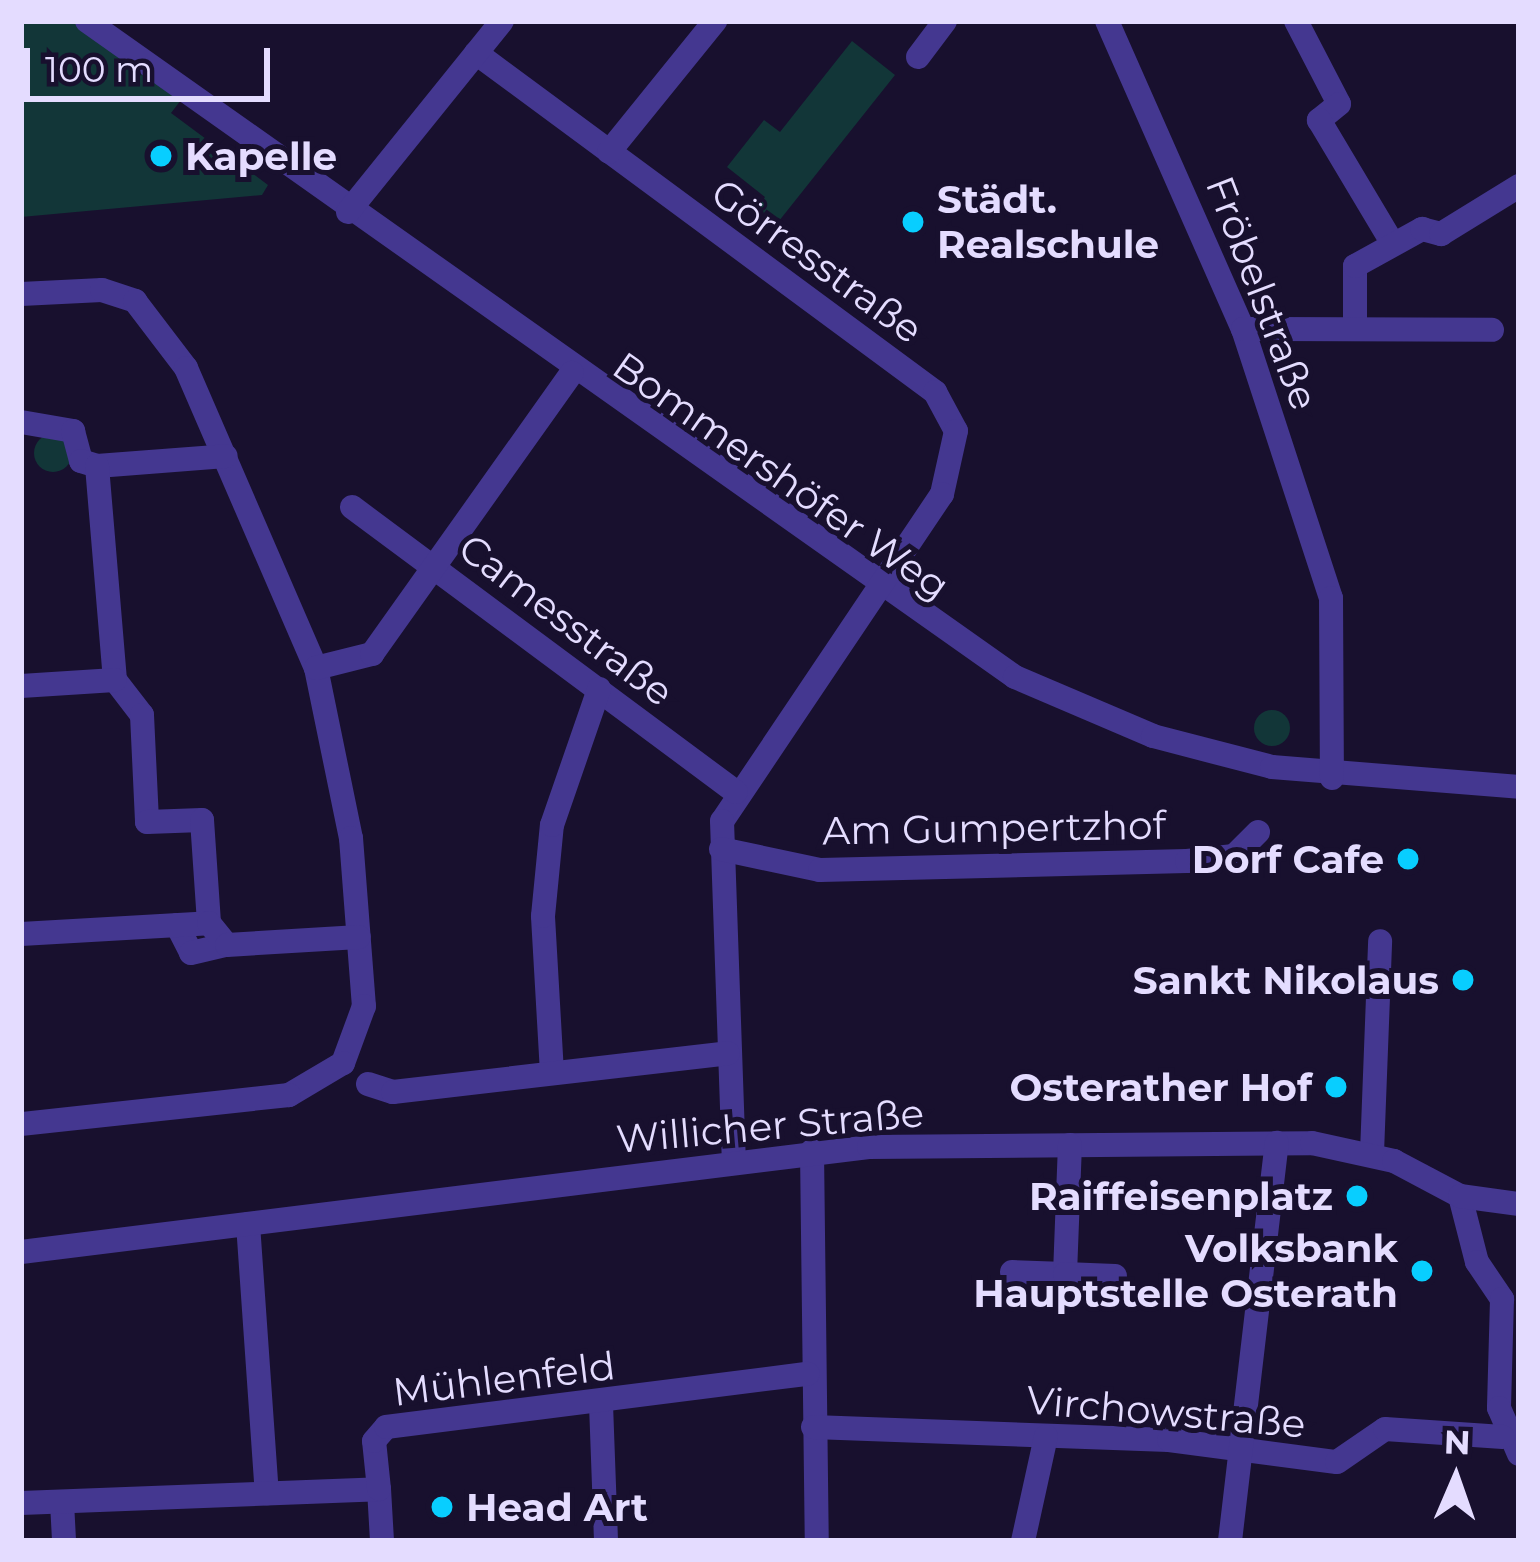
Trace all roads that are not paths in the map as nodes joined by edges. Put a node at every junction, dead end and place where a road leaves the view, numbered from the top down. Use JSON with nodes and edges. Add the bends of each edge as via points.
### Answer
{"nodes":[{"id":1,"x":87,"y":21,"type":"edge"},
{"id":2,"x":502,"y":21,"type":"edge"},
{"id":3,"x":715,"y":21,"type":"edge"},
{"id":4,"x":945,"y":21,"type":"edge"},
{"id":5,"x":1107,"y":21,"type":"edge"},
{"id":6,"x":1296,"y":21,"type":"edge"},
{"id":7,"x":476,"y":53,"type":"junction"},
{"id":8,"x":918,"y":57,"type":"dead end"},
{"id":9,"x":609,"y":152,"type":"junction"},
{"id":10,"x":1519,"y":186,"type":"edge"},
{"id":11,"x":348,"y":212,"type":"junction"},
{"id":12,"x":1393,"y":244,"type":"junction"},
{"id":13,"x":21,"y":294,"type":"edge"},
{"id":14,"x":1355,"y":328,"type":"junction"},
{"id":15,"x":1244,"y":329,"type":"junction"},
{"id":16,"x":1492,"y":330,"type":"dead end"},
{"id":17,"x":572,"y":373,"type":"junction"},
{"id":18,"x":21,"y":422,"type":"edge"},
{"id":19,"x":226,"y":456,"type":"junction"},
{"id":20,"x":97,"y":466,"type":"junction"},
{"id":21,"x":352,"y":507,"type":"dead end"},
{"id":22,"x":436,"y":568,"type":"junction"},
{"id":23,"x":879,"y":589,"type":"junction"},
{"id":24,"x":316,"y":668,"type":"junction"},
{"id":25,"x":115,"y":680,"type":"junction"},
{"id":26,"x":21,"y":686,"type":"edge"},
{"id":27,"x":599,"y":689,"type":"junction"},
{"id":28,"x":1332,"y":778,"type":"junction"},
{"id":29,"x":1519,"y":787,"type":"edge"},
{"id":30,"x":736,"y":792,"type":"junction"},
{"id":31,"x":1258,"y":832,"type":"dead end"},
{"id":32,"x":722,"y":849,"type":"junction"},
{"id":33,"x":208,"y":923,"type":"junction"},
{"id":34,"x":177,"y":925,"type":"junction"},
{"id":35,"x":21,"y":934,"type":"edge"},
{"id":36,"x":359,"y":937,"type":"junction"},
{"id":37,"x":1379,"y":941,"type":"dead end"},
{"id":38,"x":227,"y":945,"type":"junction"},
{"id":39,"x":728,"y":1053,"type":"junction"},
{"id":40,"x":551,"y":1073,"type":"junction"},
{"id":41,"x":368,"y":1084,"type":"dead end"},
{"id":42,"x":21,"y":1124,"type":"edge"},
{"id":43,"x":1277,"y":1143,"type":"junction"},
{"id":44,"x":1070,"y":1145,"type":"junction"},
{"id":45,"x":812,"y":1151,"type":"junction"},
{"id":46,"x":1372,"y":1154,"type":"junction"},
{"id":47,"x":734,"y":1160,"type":"junction"},
{"id":48,"x":1460,"y":1196,"type":"junction"},
{"id":49,"x":1519,"y":1204,"type":"edge"},
{"id":50,"x":248,"y":1224,"type":"junction"},
{"id":51,"x":21,"y":1252,"type":"edge"},
{"id":52,"x":1012,"y":1272,"type":"dead end"},
{"id":53,"x":1065,"y":1274,"type":"junction"},
{"id":54,"x":1115,"y":1276,"type":"dead end"},
{"id":55,"x":808,"y":1374,"type":"junction"},
{"id":56,"x":601,"y":1404,"type":"junction"},
{"id":57,"x":813,"y":1427,"type":"junction"},
{"id":58,"x":1046,"y":1436,"type":"junction"},
{"id":59,"x":1511,"y":1446,"type":"edge"},
{"id":60,"x":1245,"y":1450,"type":"junction"},
{"id":61,"x":380,"y":1489,"type":"junction"},
{"id":62,"x":267,"y":1493,"type":"junction"},
{"id":63,"x":62,"y":1502,"type":"junction"},
{"id":64,"x":21,"y":1503,"type":"edge"},
{"id":65,"x":64,"y":1541,"type":"edge"},
{"id":66,"x":382,"y":1541,"type":"edge"},
{"id":67,"x":606,"y":1541,"type":"edge"},
{"id":68,"x":817,"y":1541,"type":"edge"},
{"id":69,"x":1023,"y":1541,"type":"edge"},
{"id":70,"x":1230,"y":1541,"type":"edge"}],
"edges":[{"from":1,"to":11,"type":"street","name":"Bommershöfer Weg"},
{"from":2,"to":7,"type":"street"},
{"from":3,"to":9,"type":"street"},
{"from":4,"to":8,"type":"street"},
{"from":5,"to":15,"type":"street","name":"Fröbelstraße"},
{"from":6,"to":12,"type":"street","via":[[1339,104],[1318,121]]},
{"from":7,"to":9,"type":"street","name":"Görresstraße"},
{"from":7,"to":11,"type":"street"},
{"from":9,"to":23,"type":"street","name":"Görresstraße","via":[[949,410],[952,470]]},
{"from":10,"to":12,"type":"street","via":[[1441,234],[1423,229]]},
{"from":11,"to":17,"type":"street","name":"Bommershöfer Weg"},
{"from":12,"to":14,"type":"street","via":[[1354,266]]},
{"from":13,"to":19,"type":"street","via":[[102,290],[147,308]]},
{"from":14,"to":15,"type":"street"},
{"from":14,"to":16,"type":"street"},
{"from":15,"to":28,"type":"street","name":"Fröbelstraße","via":[[1331,598]]},
{"from":17,"to":22,"type":"street"},
{"from":17,"to":23,"type":"street","name":"Bommershöfer Weg"},
{"from":18,"to":20,"type":"street","via":[[73,430],[81,461]]},
{"from":19,"to":20,"type":"street"},
{"from":19,"to":24,"type":"street"},
{"from":20,"to":25,"type":"street"},
{"from":21,"to":22,"type":"street","name":"Camesstraße"},
{"from":22,"to":24,"type":"street","via":[[372,654]]},
{"from":22,"to":27,"type":"street","name":"Camesstraße"},
{"from":23,"to":28,"type":"street","name":"Bommershöfer Weg","via":[[1070,704],[1186,746]]},
{"from":23,"to":30,"type":"street","name":"Görresstraße"},
{"from":24,"to":36,"type":"street"},
{"from":25,"to":26,"type":"street"},
{"from":25,"to":33,"type":"street","via":[[142,716],[147,822],[202,820]]},
{"from":27,"to":30,"type":"street","name":"Camesstraße"},
{"from":27,"to":40,"type":"street","via":[[552,825],[543,916]]},
{"from":28,"to":29,"type":"street","name":"Bommershöfer Weg"},
{"from":30,"to":32,"type":"street"},
{"from":31,"to":32,"type":"street","name":"Am Gumpertzhof","via":[[1234,856],[1187,861],[820,870]]},
{"from":32,"to":39,"type":"street"},
{"from":33,"to":34,"type":"street"},
{"from":33,"to":38,"type":"street"},
{"from":34,"to":35,"type":"street"},
{"from":34,"to":38,"type":"street","via":[[191,952]]},
{"from":36,"to":38,"type":"street"},
{"from":36,"to":42,"type":"street","via":[[357,1038],[313,1086]]},
{"from":37,"to":46,"type":"street"},
{"from":39,"to":40,"type":"street"},
{"from":39,"to":47,"type":"street"},
{"from":40,"to":41,"type":"street","via":[[393,1092]]},
{"from":43,"to":44,"type":"street","name":"Willicher Straße"},
{"from":43,"to":46,"type":"street","name":"Willicher Straße"},
{"from":43,"to":60,"type":"street"},
{"from":44,"to":45,"type":"street","name":"Willicher Straße"},
{"from":44,"to":53,"type":"street"},
{"from":45,"to":47,"type":"street","name":"Willicher Straße"},
{"from":45,"to":55,"type":"street"},
{"from":46,"to":48,"type":"street","name":"Willicher Straße"},
{"from":47,"to":50,"type":"street","name":"Willicher Straße"},
{"from":48,"to":49,"type":"street","name":"Willicher Straße"},
{"from":48,"to":59,"type":"street","via":[[1502,1299]]},
{"from":50,"to":51,"type":"street","name":"Willicher Straße"},
{"from":50,"to":62,"type":"street"},
{"from":52,"to":53,"type":"street"},
{"from":53,"to":54,"type":"street"},
{"from":55,"to":56,"type":"street","name":"Mühlenfeld"},
{"from":55,"to":57,"type":"street"},
{"from":56,"to":61,"type":"street","name":"Mühlenfeld","via":[[386,1426],[374,1441]]},
{"from":56,"to":67,"type":"street"},
{"from":57,"to":58,"type":"street","name":"Virchowstraße"},
{"from":57,"to":68,"type":"street"},
{"from":58,"to":60,"type":"street","name":"Virchowstraße"},
{"from":58,"to":69,"type":"street"},
{"from":59,"to":60,"type":"street","name":"Virchowstraße","via":[[1385,1429],[1337,1462]]},
{"from":60,"to":70,"type":"street"},
{"from":61,"to":62,"type":"street"},
{"from":61,"to":66,"type":"street","name":"Mühlenfeld"},
{"from":62,"to":63,"type":"street"},
{"from":63,"to":64,"type":"street"},
{"from":63,"to":65,"type":"street"}]}
